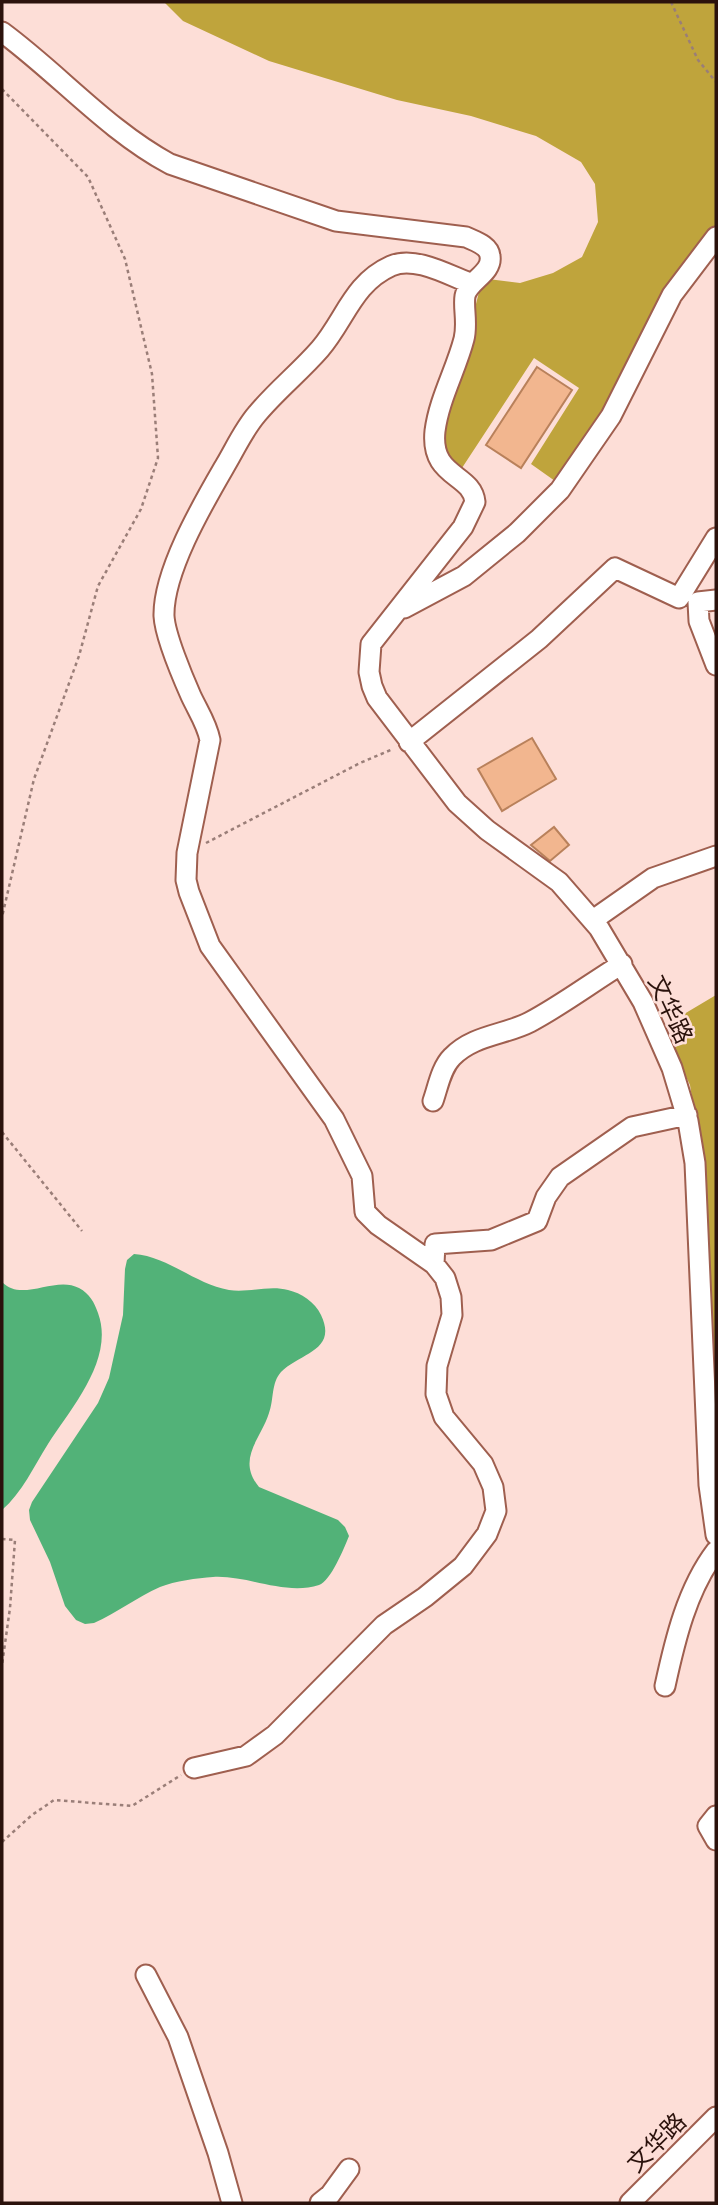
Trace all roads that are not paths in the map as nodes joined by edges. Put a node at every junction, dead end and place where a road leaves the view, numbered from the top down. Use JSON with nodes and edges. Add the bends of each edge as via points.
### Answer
{"nodes":[{"id":1,"x":2,"y":32,"type":"edge"},
{"id":2,"x":716,"y":237,"type":"edge"},
{"id":3,"x":472,"y":284,"type":"junction"},
{"id":4,"x":716,"y":538,"type":"edge"},
{"id":5,"x":716,"y":600,"type":"edge"},
{"id":6,"x":397,"y":612,"type":"junction"},
{"id":7,"x":716,"y":665,"type":"edge"},
{"id":8,"x":409,"y":742,"type":"junction"},
{"id":9,"x":716,"y":856,"type":"edge"},
{"id":10,"x":593,"y":920,"type":"junction"},
{"id":11,"x":622,"y":964,"type":"junction"},
{"id":12,"x":433,"y":1101,"type":"dead end"},
{"id":13,"x":687,"y":1115,"type":"junction"},
{"id":14,"x":434,"y":1264,"type":"junction"},
{"id":15,"x":716,"y":1535,"type":"edge"},
{"id":16,"x":716,"y":1551,"type":"edge"},
{"id":17,"x":665,"y":1686,"type":"dead end"},
{"id":18,"x":194,"y":1768,"type":"road end"},
{"id":19,"x":716,"y":1816,"type":"edge"},
{"id":20,"x":716,"y":1840,"type":"edge"},
{"id":21,"x":146,"y":1975,"type":"dead end"},
{"id":22,"x":716,"y":2117,"type":"edge"},
{"id":23,"x":349,"y":2169,"type":"dead end"},
{"id":24,"x":232,"y":2203,"type":"edge"},
{"id":25,"x":320,"y":2203,"type":"edge"},
{"id":26,"x":630,"y":2203,"type":"edge"}],
"edges":[{"from":1,"to":3,"type":"street","via":[[147,152],[182,170],[336,221],[476,241],[491,257]]},
{"from":2,"to":6,"type":"street","via":[[672,295],[611,416],[560,490],[464,576]]},
{"from":3,"to":6,"type":"street","via":[[465,298],[466,332],[440,411],[435,449],[446,469],[472,491],[475,502],[463,527]]},
{"from":3,"to":14,"type":"street","via":[[404,263],[365,282],[321,348],[246,429],[195,518],[171,580],[164,616],[210,740],[187,853],[186,880],[211,946],[334,1119],[362,1176],[365,1212]]},
{"from":4,"to":8,"type":"street","via":[[679,598],[615,568],[538,639]]},
{"from":5,"to":7,"type":"street","via":[[698,602],[699,621]]},
{"from":6,"to":8,"type":"street","name":"文华路","via":[[371,644],[369,672],[377,698]]},
{"from":8,"to":10,"type":"street","name":"文华路","via":[[472,817],[559,882]]},
{"from":9,"to":10,"type":"street","via":[[653,878]]},
{"from":10,"to":11,"type":"street","name":"文华路"},
{"from":11,"to":12,"type":"street","via":[[531,1022],[484,1037],[452,1056]]},
{"from":11,"to":13,"type":"street","name":"文华路","via":[[658,1035]]},
{"from":13,"to":14,"type":"street","via":[[632,1127],[556,1181],[537,1221],[491,1240],[435,1244]]},
{"from":13,"to":15,"type":"street","name":"文华路","via":[[695,1163],[709,1485]]},
{"from":14,"to":18,"type":"street","via":[[445,1278],[452,1315],[437,1366],[436,1394],[444,1417],[489,1475],[496,1511],[487,1534],[454,1575],[384,1625],[257,1750]]},
{"from":16,"to":17,"type":"street","via":[[689,1604]]},
{"from":19,"to":20,"type":"street","via":[[708,1826]]},
{"from":21,"to":24,"type":"street","via":[[178,2038]]},
{"from":22,"to":26,"type":"street","name":"文华路"},
{"from":23,"to":25,"type":"street"}]}
